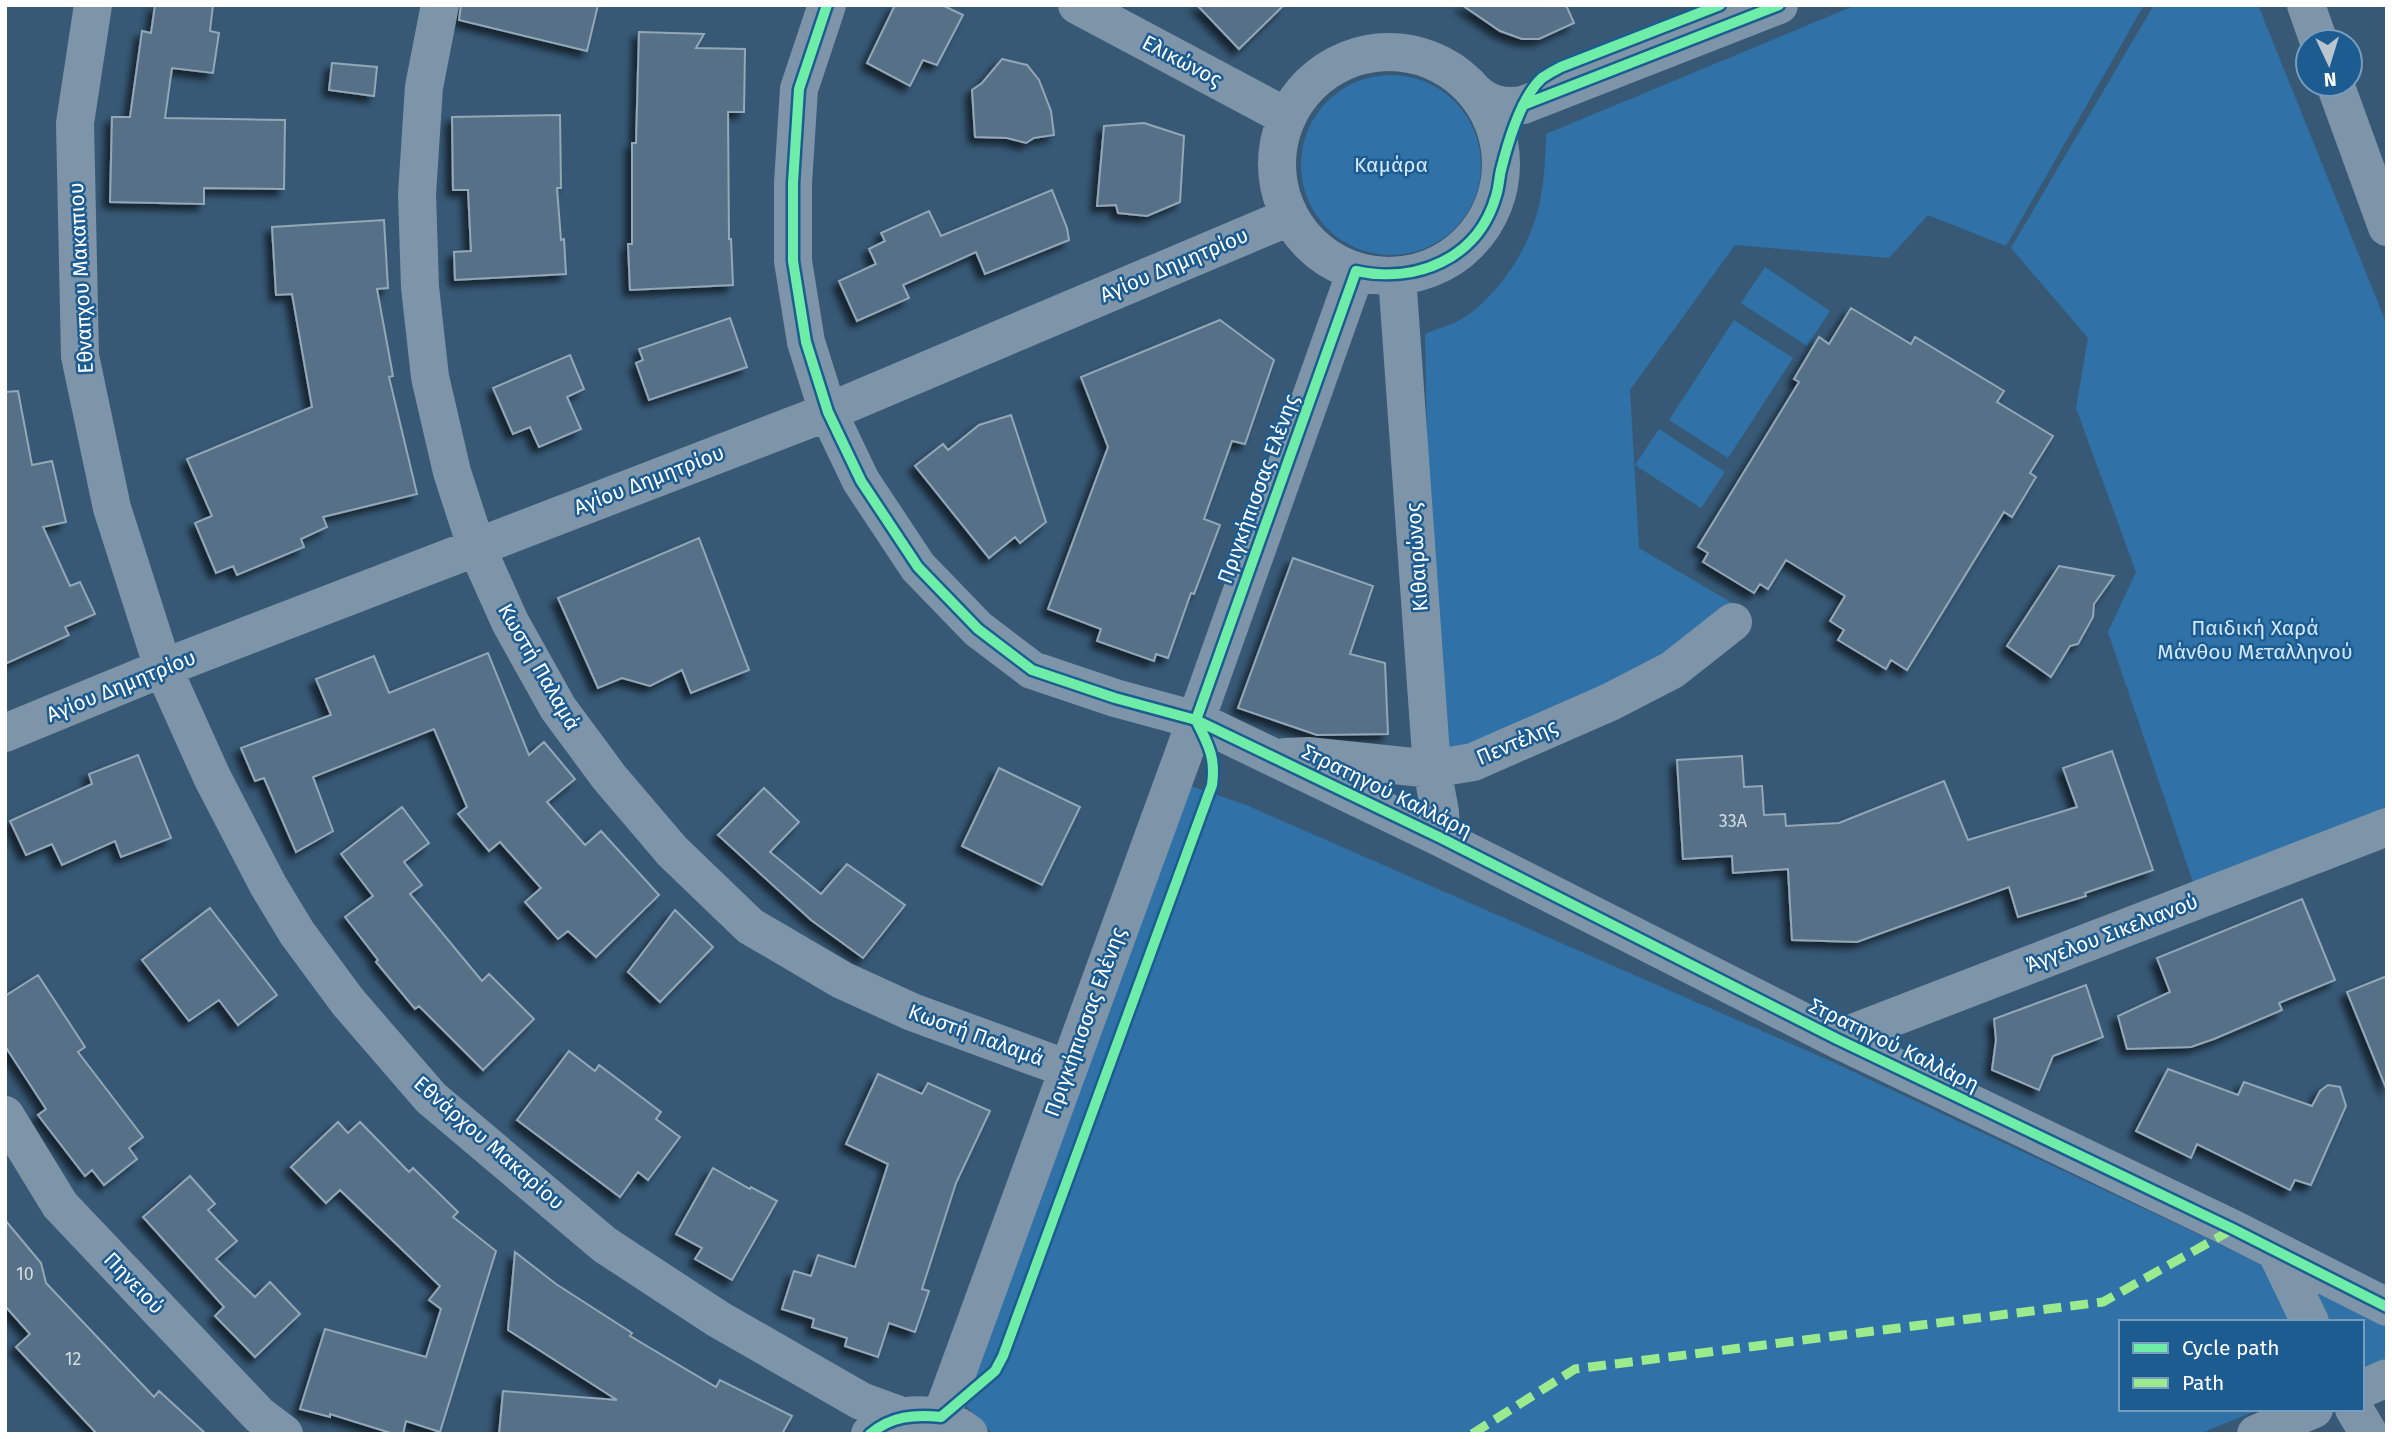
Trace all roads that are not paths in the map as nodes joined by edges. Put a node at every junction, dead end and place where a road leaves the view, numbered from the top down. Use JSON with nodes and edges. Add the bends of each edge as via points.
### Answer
{"nodes":[{"id":1,"x":93,"y":5,"type":"edge"},
{"id":2,"x":440,"y":5,"type":"edge"},
{"id":3,"x":827,"y":5,"type":"edge"},
{"id":4,"x":1077,"y":5,"type":"edge"},
{"id":5,"x":1779,"y":5,"type":"edge"},
{"id":6,"x":2306,"y":5,"type":"edge"},
{"id":7,"x":2314,"y":28,"type":"edge"},
{"id":8,"x":1475,"y":92,"type":"junction"},
{"id":9,"x":2339,"y":98,"type":"edge"},
{"id":10,"x":1287,"y":117,"type":"junction"},
{"id":11,"x":1289,"y":217,"type":"junction"},
{"id":12,"x":2387,"y":226,"type":"edge"},
{"id":13,"x":1356,"y":271,"type":"junction"},
{"id":14,"x":1397,"y":276,"type":"junction"},
{"id":15,"x":828,"y":412,"type":"junction"},
{"id":16,"x":476,"y":546,"type":"junction"},
{"id":17,"x":1733,"y":622,"type":"dead end"},
{"id":18,"x":163,"y":668,"type":"junction"},
{"id":19,"x":1196,"y":720,"type":"junction"},
{"id":20,"x":5,"y":733,"type":"edge"},
{"id":21,"x":1272,"y":757,"type":"junction"},
{"id":22,"x":1432,"y":769,"type":"junction"},
{"id":23,"x":2387,"y":827,"type":"edge"},
{"id":24,"x":1441,"y":838,"type":"junction"},
{"id":25,"x":1837,"y":1039,"type":"junction"},
{"id":26,"x":1068,"y":1069,"type":"junction"},
{"id":27,"x":5,"y":1115,"type":"edge"},
{"id":28,"x":2276,"y":1251,"type":"junction"},
{"id":29,"x":2387,"y":1307,"type":"edge"},
{"id":30,"x":2309,"y":1320,"type":"edge"},
{"id":31,"x":2387,"y":1378,"type":"edge"},
{"id":32,"x":2364,"y":1388,"type":"edge"},
{"id":33,"x":2309,"y":1411,"type":"edge"},
{"id":34,"x":2355,"y":1411,"type":"edge"},
{"id":35,"x":886,"y":1425,"type":"edge"},
{"id":36,"x":955,"y":1426,"type":"edge"},
{"id":37,"x":284,"y":1434,"type":"edge"},
{"id":38,"x":2256,"y":1434,"type":"edge"},
{"id":39,"x":2369,"y":1434,"type":"edge"}],
"edges":[{"from":1,"to":18,"type":"street","name":"Εθναπχου Μακαπιου","via":[[75,123],[80,356],[112,508]]},
{"from":2,"to":16,"type":"street","name":"Κωστή Παλαμά","via":[[424,87],[417,194],[420,287],[430,377],[452,472]]},
{"from":3,"to":15,"type":"street","name":"Στρατηγού Καλλάρη","via":[[799,89],[793,261],[806,342]]},
{"from":4,"to":10,"type":"street","name":"Ελικώνος"},
{"from":5,"to":8,"type":"street","via":[[1522,106],[1497,106]]},
{"from":6,"to":7,"type":"street"},
{"from":8,"to":10,"type":"street","via":[[1430,60],[1403,53],[1374,53],[1347,60],[1322,74],[1302,93]]},
{"from":8,"to":14,"type":"street","via":[[1499,142],[1501,170],[1496,197],[1469,243],[1424,271]]},
{"from":9,"to":12,"type":"street"},
{"from":10,"to":11,"type":"street","via":[[1277,150],[1278,184]]},
{"from":11,"to":13,"type":"street","via":[[1307,241],[1329,259]]},
{"from":11,"to":15,"type":"street","name":"Αγίου Δημητρίου"},
{"from":13,"to":14,"type":"street"},
{"from":13,"to":19,"type":"street","name":"Πριγκήπισσας Ελένης"},
{"from":14,"to":22,"type":"street","name":"Κιθαιρώνος"},
{"from":15,"to":16,"type":"street","name":"Αγίου Δημητρίου"},
{"from":15,"to":19,"type":"street","name":"Στρατηγού Καλλάρη","via":[[861,481],[918,566],[978,629],[1032,670]]},
{"from":16,"to":18,"type":"street","name":"Αγίου Δημητρίου"},
{"from":16,"to":26,"type":"street","name":"Κωστή Παλαμά","via":[[510,622],[558,708],[672,851],[750,926],[842,979],[912,1012]]},
{"from":17,"to":22,"type":"street","name":"Πεντέλης","via":[[1672,670],[1611,702],[1473,762]]},
{"from":18,"to":20,"type":"street","name":"Αγίου Δημητρίου"},
{"from":18,"to":35,"type":"street","name":"Εθνάρχου Μακαρίου","via":[[212,777],[297,933],[348,1002],[431,1098],[605,1244],[718,1319],[861,1401]]},
{"from":19,"to":21,"type":"street","name":"Στρατηγού Καλλάρη"},
{"from":19,"to":26,"type":"street","name":"Πριγκήπισσας Ελένης"},
{"from":21,"to":22,"type":"street","name":"Πεντέλης","via":[[1308,756]]},
{"from":21,"to":24,"type":"street","name":"Στρατηγού Καλλάρη"},
{"from":22,"to":24,"type":"street","name":"Κιθαιρώνος"},
{"from":23,"to":25,"type":"street","name":"Άγγελου Σικελιανού"},
{"from":24,"to":25,"type":"street","name":"Στρατηγού Καλλάρη"},
{"from":25,"to":28,"type":"street","name":"Στρατηγού Καλλάρη"},
{"from":26,"to":36,"type":"street","name":"Πριγκήπισσας Ελένης"},
{"from":27,"to":37,"type":"street","name":"Πηνειού","via":[[60,1205],[259,1415]]},
{"from":28,"to":29,"type":"street","name":"Στρατηγού Καλλάρη"},
{"from":28,"to":30,"type":"street"},
{"from":31,"to":32,"type":"street"},
{"from":33,"to":38,"type":"street"},
{"from":34,"to":39,"type":"street"},
{"from":35,"to":36,"type":"street","name":"Εθνάρχου Μακαρίου","via":[[922,1415]]}]}
